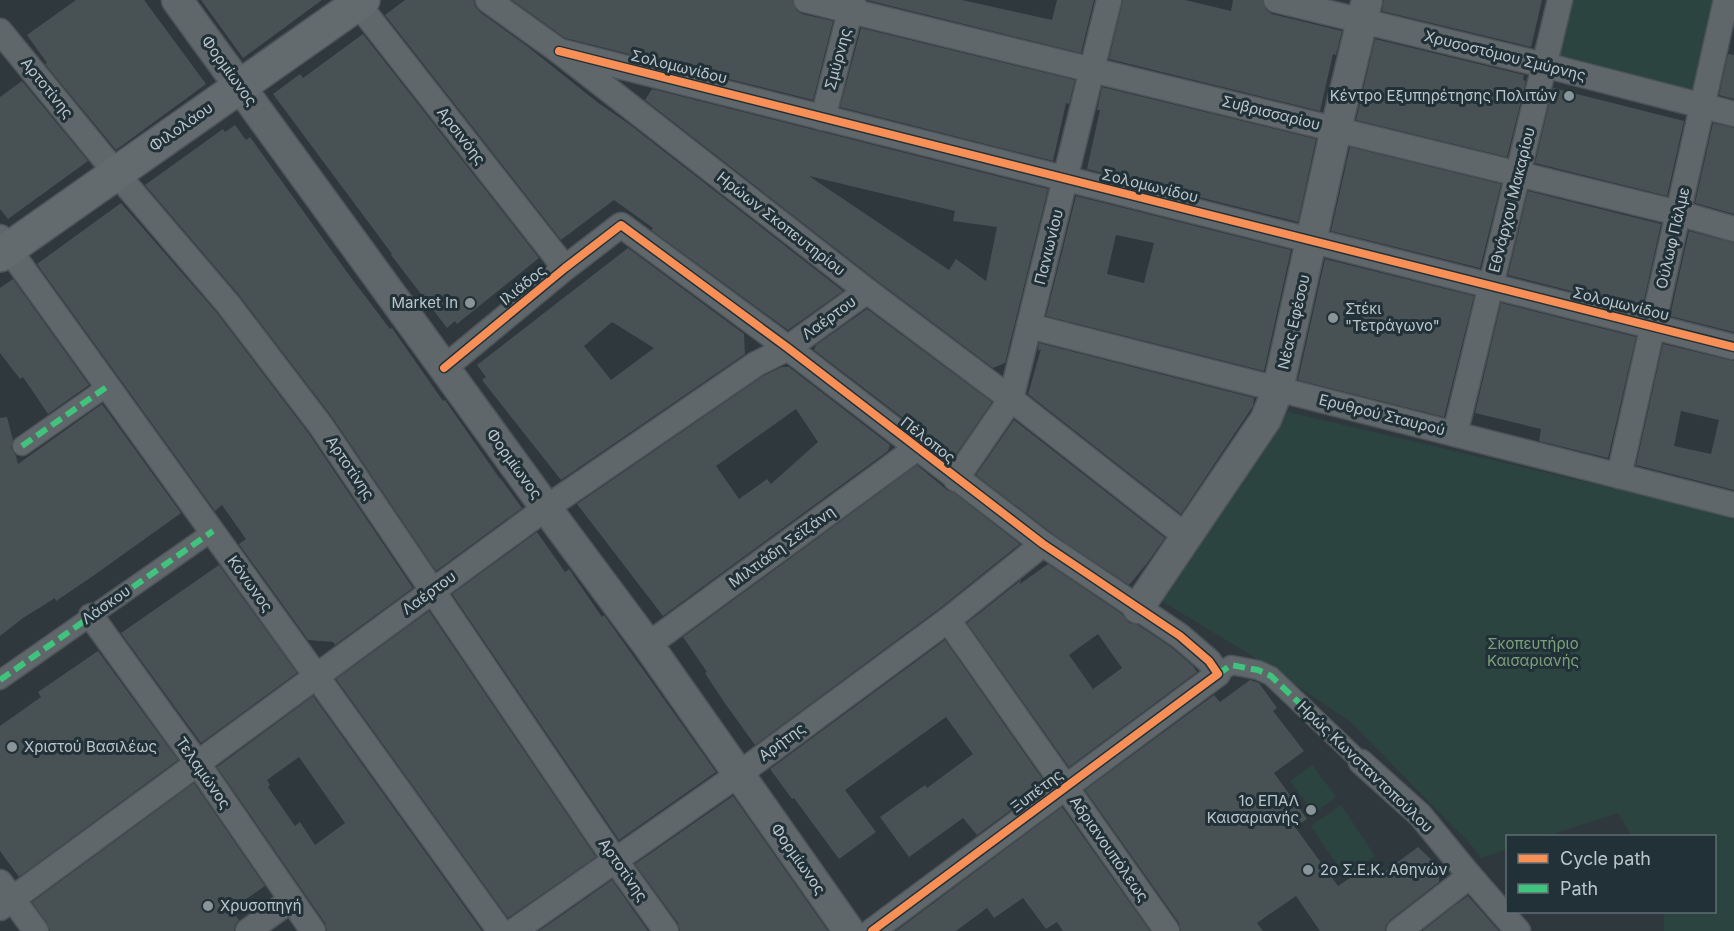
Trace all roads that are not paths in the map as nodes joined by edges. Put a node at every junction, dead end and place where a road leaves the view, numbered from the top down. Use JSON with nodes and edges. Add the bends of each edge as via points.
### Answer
{"nodes":[{"id":1,"x":177,"y":0,"type":"edge"},
{"id":2,"x":488,"y":0,"type":"edge"},
{"id":3,"x":806,"y":0,"type":"edge"},
{"id":4,"x":1109,"y":0,"type":"edge"},
{"id":5,"x":1276,"y":0,"type":"edge"},
{"id":6,"x":1560,"y":0,"type":"edge"},
{"id":7,"x":1726,"y":0,"type":"edge"},
{"id":8,"x":360,"y":2,"type":"edge"},
{"id":9,"x":852,"y":5,"type":"edge"},
{"id":10,"x":1365,"y":10,"type":"edge"},
{"id":11,"x":0,"y":31,"type":"edge"},
{"id":12,"x":559,"y":51,"type":"junction"},
{"id":13,"x":1545,"y":66,"type":"junction"},
{"id":14,"x":1092,"y":70,"type":"junction"},
{"id":15,"x":240,"y":86,"type":"junction"},
{"id":16,"x":1703,"y":106,"type":"junction"},
{"id":17,"x":1734,"y":114,"type":"edge"},
{"id":18,"x":823,"y":118,"type":"junction"},
{"id":19,"x":1336,"y":129,"type":"junction"},
{"id":20,"x":116,"y":173,"type":"junction"},
{"id":21,"x":1518,"y":174,"type":"junction"},
{"id":22,"x":1065,"y":178,"type":"junction"},
{"id":23,"x":1678,"y":213,"type":"junction"},
{"id":24,"x":621,"y":225,"type":"joint"},
{"id":25,"x":1734,"y":229,"type":"edge"},
{"id":26,"x":1312,"y":241,"type":"junction"},
{"id":27,"x":3,"y":247,"type":"edge"},
{"id":28,"x":565,"y":268,"type":"junction"},
{"id":29,"x":1491,"y":286,"type":"junction"},
{"id":30,"x":867,"y":291,"type":"junction"},
{"id":31,"x":1029,"y":326,"type":"junction"},
{"id":32,"x":1653,"y":326,"type":"junction"},
{"id":33,"x":1734,"y":347,"type":"edge"},
{"id":34,"x":788,"y":348,"type":"junction"},
{"id":35,"x":444,"y":368,"type":"junction"},
{"id":36,"x":108,"y":386,"type":"junction"},
{"id":37,"x":1278,"y":389,"type":"junction"},
{"id":38,"x":1011,"y":399,"type":"junction"},
{"id":39,"x":1455,"y":434,"type":"junction"},
{"id":40,"x":22,"y":446,"type":"dead end"},
{"id":41,"x":917,"y":448,"type":"junction"},
{"id":42,"x":1619,"y":476,"type":"junction"},
{"id":43,"x":956,"y":478,"type":"junction"},
{"id":44,"x":1734,"y":505,"type":"edge"},
{"id":45,"x":546,"y":508,"type":"junction"},
{"id":46,"x":213,"y":531,"type":"junction"},
{"id":47,"x":1187,"y":537,"type":"junction"},
{"id":48,"x":1043,"y":544,"type":"junction"},
{"id":49,"x":433,"y":590,"type":"junction"},
{"id":50,"x":1138,"y":608,"type":"junction"},
{"id":51,"x":91,"y":616,"type":"junction"},
{"id":52,"x":948,"y":620,"type":"junction"},
{"id":53,"x":648,"y":645,"type":"junction"},
{"id":54,"x":1218,"y":674,"type":"junction"},
{"id":55,"x":317,"y":676,"type":"junction"},
{"id":56,"x":0,"y":680,"type":"edge"},
{"id":57,"x":1361,"y":762,"type":"joint"},
{"id":58,"x":198,"y":764,"type":"junction"},
{"id":59,"x":739,"y":774,"type":"junction"},
{"id":60,"x":1065,"y":787,"type":"junction"},
{"id":61,"x":615,"y":860,"type":"junction"},
{"id":62,"x":1470,"y":876,"type":"junction"},
{"id":63,"x":4,"y":896,"type":"edge"},
{"id":64,"x":291,"y":900,"type":"junction"},
{"id":65,"x":36,"y":931,"type":"edge"},
{"id":66,"x":248,"y":931,"type":"edge"},
{"id":67,"x":313,"y":931,"type":"edge"},
{"id":68,"x":500,"y":931,"type":"edge"},
{"id":69,"x":514,"y":931,"type":"edge"},
{"id":70,"x":666,"y":931,"type":"edge"},
{"id":71,"x":849,"y":931,"type":"edge"},
{"id":72,"x":872,"y":931,"type":"edge"},
{"id":73,"x":1167,"y":931,"type":"edge"},
{"id":74,"x":1398,"y":931,"type":"edge"},
{"id":75,"x":1518,"y":931,"type":"edge"}],
"edges":[{"from":1,"to":15,"type":"street","name":"Φορμίωνος"},
{"from":2,"to":12,"type":"street","name":"Ηρώων Σκοπευτηρίου"},
{"from":3,"to":9,"type":"street","name":"Συβρισσαρίου"},
{"from":4,"to":14,"type":"street","name":"Πανιωνίου"},
{"from":5,"to":10,"type":"street","name":"Χρυσοστόμου Σμύρνης"},
{"from":6,"to":13,"type":"street","name":"Εθνάρχου Μακαρίου"},
{"from":7,"to":16,"type":"street","name":"Ούλωφ Πάλμε"},
{"from":8,"to":15,"type":"main road","name":"Φιλολάου"},
{"from":8,"to":28,"type":"street","name":"Αρσινόης"},
{"from":9,"to":14,"type":"street","name":"Συβρισσαρίου"},
{"from":9,"to":18,"type":"street","name":"Σμύρνης"},
{"from":10,"to":13,"type":"street","name":"Χρυσοστόμου Σμύρνης"},
{"from":10,"to":19,"type":"street","name":"Νέας Εφέσου"},
{"from":11,"to":20,"type":"street","name":"Αρτοτίνης"},
{"from":12,"to":18,"type":"street","name":"Σολομωνίδου"},
{"from":12,"to":30,"type":"street","name":"Ηρώων Σκοπευτηρίου"},
{"from":13,"to":16,"type":"street","name":"Χρυσοστόμου Σμύρνης"},
{"from":13,"to":21,"type":"street","name":"Εθνάρχου Μακαρίου"},
{"from":14,"to":19,"type":"street","name":"Συβρισσαρίου"},
{"from":14,"to":22,"type":"street","name":"Πανιωνίου"},
{"from":15,"to":20,"type":"main road","name":"Φιλολάου"},
{"from":15,"to":35,"type":"street","name":"Φορμίωνος"},
{"from":16,"to":17,"type":"street","name":"Χρυσοστόμου Σμύρνης"},
{"from":16,"to":23,"type":"street","name":"Ούλωφ Πάλμε"},
{"from":18,"to":22,"type":"street","name":"Σολομωνίδου"},
{"from":19,"to":21,"type":"street","name":"Συβρισσαρίου"},
{"from":19,"to":26,"type":"street","name":"Νέας Εφέσου"},
{"from":20,"to":27,"type":"main road","name":"Φιλολάου"},
{"from":20,"to":49,"type":"street","name":"Αρτοτίνης","via":[[228,304],[321,426]]},
{"from":21,"to":23,"type":"street","name":"Συβρισσαρίου"},
{"from":21,"to":29,"type":"street","name":"Εθνάρχου Μακαρίου"},
{"from":22,"to":26,"type":"street","name":"Σολομωνίδου"},
{"from":22,"to":31,"type":"street","name":"Πανιωνίου"},
{"from":23,"to":25,"type":"street","name":"Συβρισσαρίου"},
{"from":23,"to":32,"type":"street","name":"Ούλωφ Πάλμε"},
{"from":24,"to":28,"type":"street","name":"Ιλιάδος"},
{"from":24,"to":34,"type":"street","name":"Πέλοπος"},
{"from":26,"to":29,"type":"street","name":"Σολομωνίδου"},
{"from":26,"to":37,"type":"street","name":"Νέας Εφέσου"},
{"from":27,"to":36,"type":"street","name":"Κόνωνος"},
{"from":28,"to":35,"type":"street","name":"Ιλιάδος"},
{"from":29,"to":32,"type":"street","name":"Σολομωνίδου"},
{"from":29,"to":39,"type":"street","name":"Εθνάρχου Μακαρίου"},
{"from":30,"to":34,"type":"street","name":"Λαέρτου"},
{"from":30,"to":38,"type":"street","name":"Ηρώων Σκοπευτηρίου"},
{"from":31,"to":37,"type":"street","name":"Ερυθρού Σταυρού"},
{"from":31,"to":38,"type":"street","name":"Πανιωνίου"},
{"from":32,"to":33,"type":"street","name":"Σολομωνίδου"},
{"from":32,"to":42,"type":"street","name":"Ούλωφ Πάλμε"},
{"from":34,"to":41,"type":"street","name":"Πέλοπος"},
{"from":34,"to":45,"type":"street","name":"Λαέρτου","via":[[756,364]]},
{"from":35,"to":45,"type":"street","name":"Φορμίωνος"},
{"from":36,"to":40,"type":"street"},
{"from":36,"to":46,"type":"street","name":"Κόνωνος"},
{"from":37,"to":39,"type":"street","name":"Ερυθρού Σταυρού"},
{"from":37,"to":47,"type":"street","name":"Νέας Εφέσου","via":[[1266,419]]},
{"from":38,"to":43,"type":"street","name":"Πανιωνίου"},
{"from":38,"to":47,"type":"street","name":"Ηρώων Σκοπευτηρίου"},
{"from":39,"to":42,"type":"street","name":"Ερυθρού Σταυρού"},
{"from":41,"to":43,"type":"street","name":"Πέλοπος"},
{"from":41,"to":53,"type":"street","name":"Μιλτιάδη Σεϊζάνη"},
{"from":42,"to":44,"type":"street","name":"Ερυθρού Σταυρού"},
{"from":43,"to":48,"type":"street","name":"Πέλοπος"},
{"from":45,"to":49,"type":"street","name":"Λαέρτου"},
{"from":45,"to":53,"type":"street","name":"Φορμίωνος"},
{"from":46,"to":51,"type":"street","name":"Λάσκου"},
{"from":46,"to":55,"type":"street","name":"Κόνωνος"},
{"from":47,"to":50,"type":"street","name":"Νέας Εφέσου"},
{"from":48,"to":50,"type":"street","name":"Πέλοπος"},
{"from":48,"to":52,"type":"street","name":"Αρήτης"},
{"from":49,"to":55,"type":"street","name":"Λαέρτου"},
{"from":49,"to":61,"type":"street","name":"Αρτοτίνης"},
{"from":50,"to":54,"type":"street","name":"Πέλοπος","via":[[1180,636]]},
{"from":51,"to":56,"type":"street","name":"Λάσκου"},
{"from":51,"to":58,"type":"street","name":"Τελαμώνος"},
{"from":52,"to":59,"type":"street","name":"Αρήτης"},
{"from":52,"to":60,"type":"street","name":"Αδριανουπόλεως"},
{"from":53,"to":59,"type":"street","name":"Φορμίωνος"},
{"from":54,"to":57,"type":"street","name":"Ηρώς Κωνσταντοπούλου","via":[[1231,665],[1271,676],[1330,728]]},
{"from":54,"to":60,"type":"street","name":"Ξυπέτης"},
{"from":55,"to":58,"type":"street","name":"Λαέρτου"},
{"from":55,"to":68,"type":"street","name":"Κόνωνος"},
{"from":57,"to":62,"type":"street","name":"Ηρώς Κωνσταντοπούλου","via":[[1420,815]]},
{"from":58,"to":63,"type":"street","name":"Λαέρτου"},
{"from":58,"to":64,"type":"street","name":"Τελαμώνος"},
{"from":59,"to":61,"type":"street","name":"Αρήτης"},
{"from":59,"to":71,"type":"street","name":"Φορμίωνος"},
{"from":60,"to":72,"type":"street","name":"Ξυπέτης"},
{"from":60,"to":73,"type":"street","name":"Αδριανουπόλεως"},
{"from":61,"to":69,"type":"street","name":"Αρήτης"},
{"from":61,"to":70,"type":"street","name":"Αρτοτίνης"},
{"from":62,"to":74,"type":"street"},
{"from":62,"to":75,"type":"street","name":"Ηρώς Κωνσταντοπούλου"},
{"from":63,"to":65,"type":"street"},
{"from":64,"to":66,"type":"street"},
{"from":64,"to":67,"type":"street","name":"Τελαμώνος"}]}
